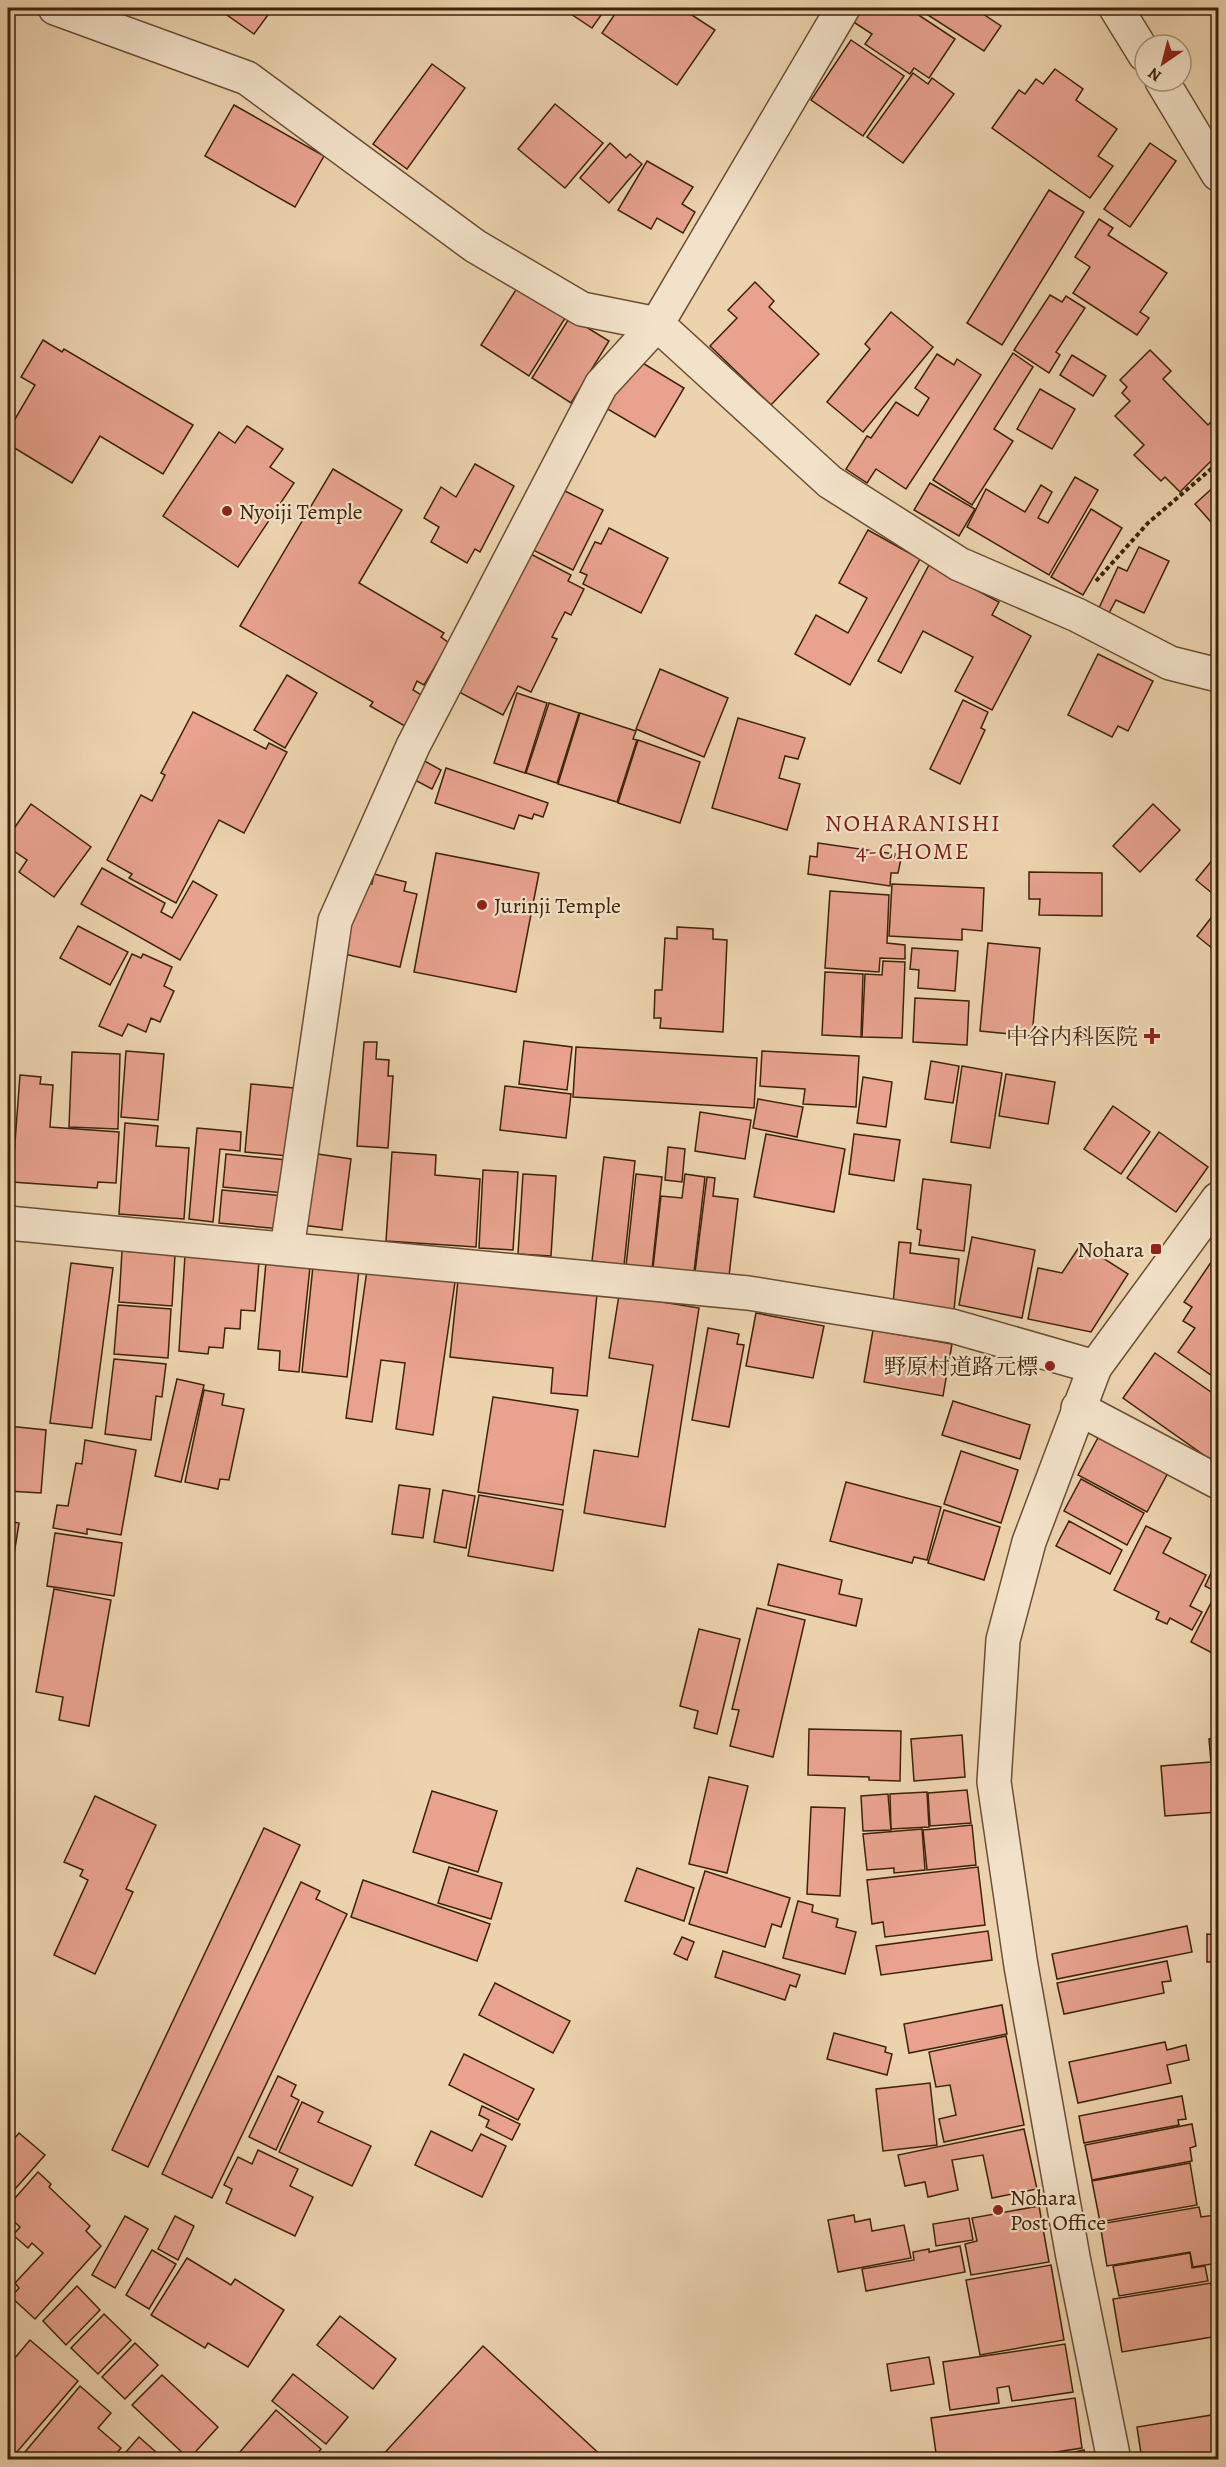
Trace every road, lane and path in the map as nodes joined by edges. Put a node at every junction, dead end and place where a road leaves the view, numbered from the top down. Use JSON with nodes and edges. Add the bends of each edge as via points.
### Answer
{"nodes":[{"id":1,"x":55,"y":8,"type":"edge"},
{"id":2,"x":843,"y":8,"type":"edge"},
{"id":3,"x":1116,"y":8,"type":"edge"},
{"id":4,"x":1133,"y":36,"type":"edge"},
{"id":5,"x":1169,"y":93,"type":"edge"},
{"id":6,"x":1218,"y":174,"type":"edge"},
{"id":7,"x":657,"y":324,"type":"junction"},
{"id":8,"x":1218,"y":463,"type":"edge"},
{"id":9,"x":1077,"y":615,"type":"junction"},
{"id":10,"x":1218,"y":675,"type":"edge"},
{"id":11,"x":1218,"y":1199,"type":"edge"},
{"id":12,"x":8,"y":1223,"type":"edge"},
{"id":13,"x":287,"y":1249,"type":"junction"},
{"id":14,"x":1095,"y":1367,"type":"junction"},
{"id":15,"x":1078,"y":1408,"type":"junction"},
{"id":16,"x":1218,"y":1482,"type":"edge"},
{"id":17,"x":1114,"y":2460,"type":"edge"}],
"edges":[{"from":1,"to":7,"type":"street","via":[[247,78],[475,246],[582,309]]},
{"from":2,"to":7,"type":"street"},
{"from":3,"to":4,"type":"street"},
{"from":5,"to":6,"type":"street"},
{"from":7,"to":9,"type":"street","via":[[830,482],[959,564]]},
{"from":7,"to":13,"type":"street","via":[[601,385],[413,746],[335,921]]},
{"from":8,"to":9,"type":"path","via":[[1148,523],[1100,575]]},
{"from":9,"to":10,"type":"street","via":[[1170,663]]},
{"from":11,"to":14,"type":"street"},
{"from":12,"to":13,"type":"street"},
{"from":13,"to":14,"type":"street","via":[[748,1293],[952,1326]]},
{"from":14,"to":15,"type":"street"},
{"from":15,"to":16,"type":"street"},
{"from":15,"to":17,"type":"street","via":[[1029,1542],[1003,1640],[994,1782],[1021,1966]]}]}
